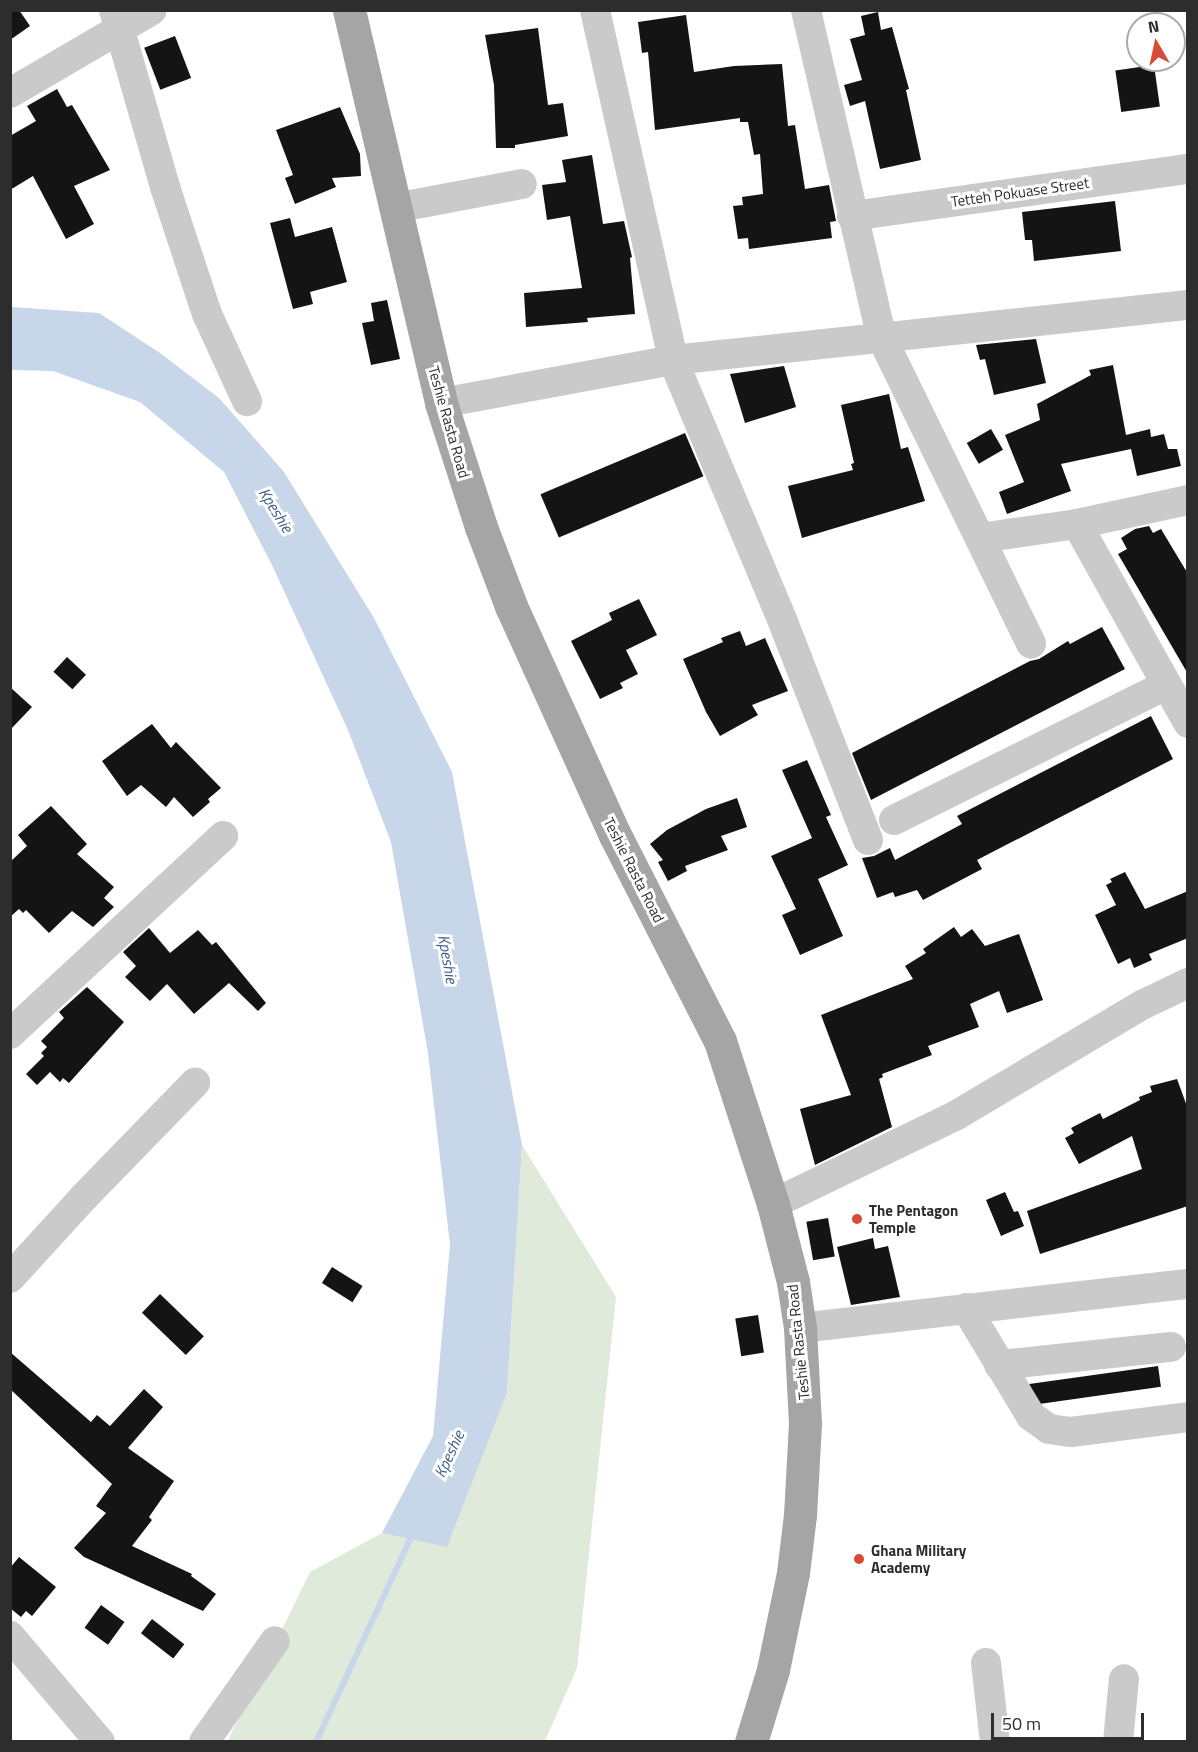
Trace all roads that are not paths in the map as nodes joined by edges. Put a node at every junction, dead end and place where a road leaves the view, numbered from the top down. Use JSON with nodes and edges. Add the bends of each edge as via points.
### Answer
{"nodes":[{"id":1,"x":152,"y":10,"type":"edge"},
{"id":2,"x":349,"y":10,"type":"edge"},
{"id":3,"x":595,"y":10,"type":"edge"},
{"id":4,"x":806,"y":10,"type":"edge"},
{"id":5,"x":116,"y":20,"type":"edge"},
{"id":6,"x":10,"y":93,"type":"edge"},
{"id":7,"x":1188,"y":169,"type":"edge"},
{"id":8,"x":522,"y":184,"type":"dead end"},
{"id":9,"x":395,"y":208,"type":"junction"},
{"id":10,"x":852,"y":216,"type":"junction"},
{"id":11,"x":1188,"y":305,"type":"edge"},
{"id":12,"x":882,"y":338,"type":"junction"},
{"id":13,"x":673,"y":360,"type":"junction"},
{"id":14,"x":247,"y":402,"type":"dead end"},
{"id":15,"x":441,"y":404,"type":"junction"},
{"id":16,"x":1188,"y":500,"type":"edge"},
{"id":17,"x":1077,"y":524,"type":"junction"},
{"id":18,"x":980,"y":538,"type":"junction"},
{"id":19,"x":1031,"y":644,"type":"dead end"},
{"id":20,"x":1166,"y":685,"type":"junction"},
{"id":21,"x":1188,"y":723,"type":"edge"},
{"id":22,"x":894,"y":820,"type":"dead end"},
{"id":23,"x":224,"y":836,"type":"dead end"},
{"id":24,"x":868,"y":840,"type":"dead end"},
{"id":25,"x":1188,"y":982,"type":"edge"},
{"id":26,"x":10,"y":1034,"type":"edge"},
{"id":27,"x":195,"y":1083,"type":"dead end"},
{"id":28,"x":773,"y":1203,"type":"junction"},
{"id":29,"x":10,"y":1278,"type":"edge"},
{"id":30,"x":1188,"y":1284,"type":"edge"},
{"id":31,"x":966,"y":1308,"type":"junction"},
{"id":32,"x":800,"y":1328,"type":"junction"},
{"id":33,"x":1171,"y":1347,"type":"dead end"},
{"id":34,"x":999,"y":1365,"type":"junction"},
{"id":35,"x":1188,"y":1417,"type":"edge"},
{"id":36,"x":10,"y":1636,"type":"edge"},
{"id":37,"x":275,"y":1641,"type":"dead end"},
{"id":38,"x":986,"y":1663,"type":"dead end"},
{"id":39,"x":1124,"y":1679,"type":"dead end"},
{"id":40,"x":100,"y":1742,"type":"edge"},
{"id":41,"x":204,"y":1742,"type":"edge"},
{"id":42,"x":751,"y":1742,"type":"edge"},
{"id":43,"x":995,"y":1742,"type":"edge"},
{"id":44,"x":1118,"y":1742,"type":"edge"}],
"edges":[{"from":1,"to":5,"type":"street"},
{"from":2,"to":9,"type":"main road","name":"Teshie Rasta Road"},
{"from":3,"to":13,"type":"street"},
{"from":4,"to":10,"type":"street"},
{"from":5,"to":6,"type":"street"},
{"from":5,"to":14,"type":"street","via":[[207,314]]},
{"from":7,"to":10,"type":"street","name":"Tetteh Pokuase Street"},
{"from":8,"to":9,"type":"street"},
{"from":9,"to":15,"type":"main road","name":"Teshie Rasta Road"},
{"from":10,"to":12,"type":"street"},
{"from":11,"to":12,"type":"street"},
{"from":12,"to":13,"type":"street"},
{"from":12,"to":18,"type":"street"},
{"from":13,"to":15,"type":"street"},
{"from":13,"to":24,"type":"street","via":[[783,622]]},
{"from":15,"to":28,"type":"main road","name":"Teshie Rasta Road","via":[[511,606],[615,835],[720,1041]]},
{"from":16,"to":17,"type":"street"},
{"from":17,"to":18,"type":"street"},
{"from":17,"to":20,"type":"street"},
{"from":18,"to":19,"type":"street"},
{"from":20,"to":21,"type":"street"},
{"from":20,"to":22,"type":"street"},
{"from":23,"to":26,"type":"street"},
{"from":25,"to":28,"type":"street","via":[[955,1116]]},
{"from":27,"to":29,"type":"street"},
{"from":28,"to":32,"type":"main road","name":"Teshie Rasta Road","via":[[793,1281]]},
{"from":30,"to":31,"type":"street"},
{"from":31,"to":32,"type":"street"},
{"from":31,"to":34,"type":"street"},
{"from":32,"to":42,"type":"main road","name":"Teshie Rasta Road","via":[[805,1423],[793,1573],[773,1670]]},
{"from":33,"to":34,"type":"street"},
{"from":34,"to":35,"type":"street","via":[[1031,1416],[1049,1429],[1071,1432]]},
{"from":36,"to":40,"type":"street"},
{"from":37,"to":41,"type":"street"},
{"from":38,"to":43,"type":"street"},
{"from":39,"to":44,"type":"street"}]}
